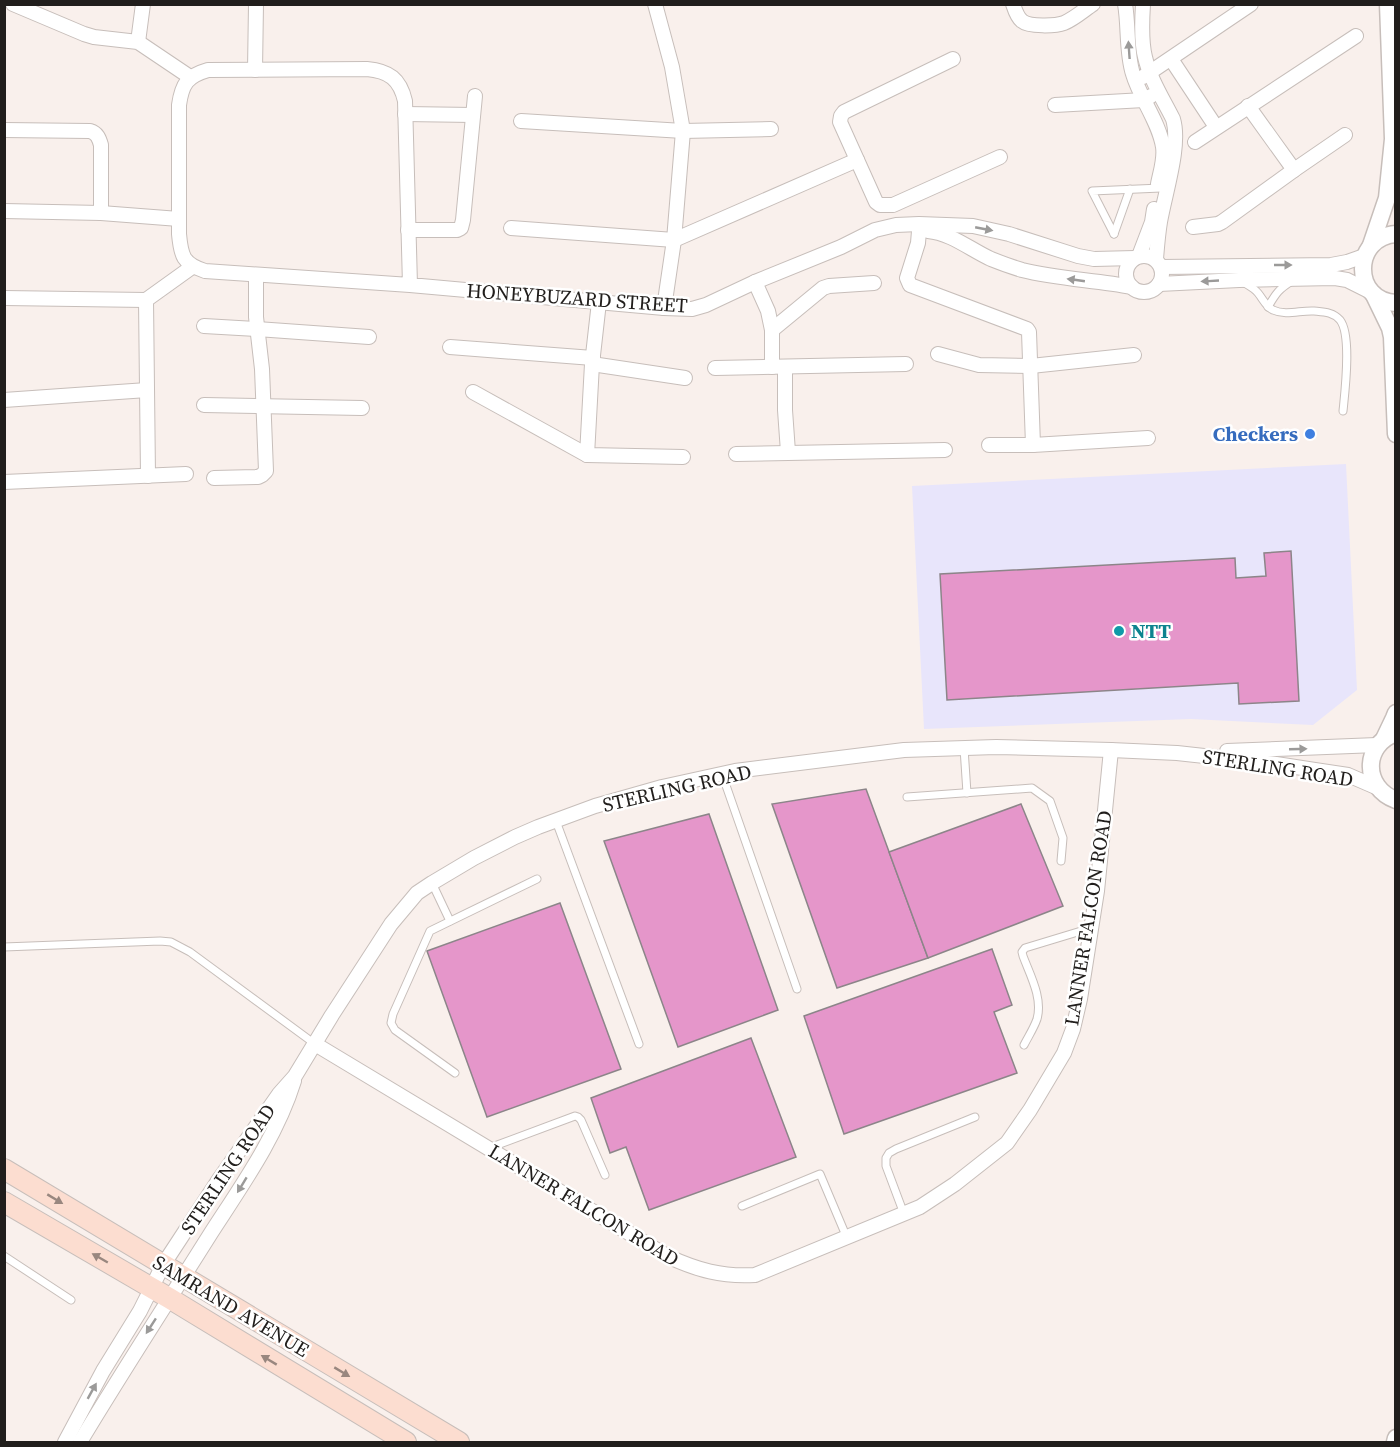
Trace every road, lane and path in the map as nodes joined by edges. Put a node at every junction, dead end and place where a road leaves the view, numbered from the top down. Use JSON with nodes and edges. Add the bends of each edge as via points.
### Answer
{"nodes":[{"id":1,"x":13,"y":4,"type":"edge"},
{"id":2,"x":143,"y":4,"type":"edge"},
{"id":3,"x":256,"y":4,"type":"edge"},
{"id":4,"x":655,"y":4,"type":"edge"},
{"id":5,"x":1013,"y":4,"type":"edge"},
{"id":6,"x":1093,"y":4,"type":"edge"},
{"id":7,"x":1125,"y":4,"type":"edge"},
{"id":8,"x":1143,"y":4,"type":"edge"},
{"id":9,"x":1251,"y":4,"type":"edge"},
{"id":10,"x":1388,"y":4,"type":"edge"},
{"id":11,"x":1356,"y":36,"type":"dead end"},
{"id":12,"x":138,"y":42,"type":"junction"},
{"id":13,"x":953,"y":59,"type":"dead end"},
{"id":14,"x":1171,"y":59,"type":"junction"},
{"id":15,"x":255,"y":70,"type":"junction"},
{"id":16,"x":1150,"y":73,"type":"junction"},
{"id":17,"x":190,"y":77,"type":"junction"},
{"id":18,"x":1136,"y":82,"type":"junction"},
{"id":19,"x":1160,"y":92,"type":"junction"},
{"id":20,"x":475,"y":96,"type":"dead end"},
{"id":21,"x":1144,"y":100,"type":"junction"},
{"id":22,"x":1055,"y":105,"type":"dead end"},
{"id":23,"x":1248,"y":106,"type":"junction"},
{"id":24,"x":405,"y":114,"type":"junction"},
{"id":25,"x":473,"y":115,"type":"junction"},
{"id":26,"x":521,"y":121,"type":"dead end"},
{"id":27,"x":1216,"y":127,"type":"junction"},
{"id":28,"x":771,"y":129,"type":"dead end"},
{"id":29,"x":4,"y":130,"type":"edge"},
{"id":30,"x":683,"y":131,"type":"junction"},
{"id":31,"x":1345,"y":135,"type":"dead end"},
{"id":32,"x":1393,"y":139,"type":"junction"},
{"id":33,"x":1195,"y":142,"type":"dead end"},
{"id":34,"x":1000,"y":157,"type":"dead end"},
{"id":35,"x":1395,"y":159,"type":"edge"},
{"id":36,"x":857,"y":160,"type":"junction"},
{"id":37,"x":1294,"y":170,"type":"junction"},
{"id":38,"x":1162,"y":188,"type":"junction"},
{"id":39,"x":1130,"y":189,"type":"junction"},
{"id":40,"x":4,"y":211,"type":"edge"},
{"id":41,"x":101,"y":213,"type":"junction"},
{"id":42,"x":179,"y":219,"type":"junction"},
{"id":43,"x":1193,"y":227,"type":"dead end"},
{"id":44,"x":511,"y":228,"type":"dead end"},
{"id":45,"x":408,"y":230,"type":"junction"},
{"id":46,"x":919,"y":231,"type":"junction"},
{"id":47,"x":1395,"y":234,"type":"edge"},
{"id":48,"x":674,"y":240,"type":"junction"},
{"id":49,"x":841,"y":247,"type":"junction"},
{"id":50,"x":1368,"y":251,"type":"junction"},
{"id":51,"x":1137,"y":257,"type":"junction"},
{"id":52,"x":1158,"y":263,"type":"junction"},
{"id":53,"x":192,"y":267,"type":"junction"},
{"id":54,"x":256,"y":275,"type":"junction"},
{"id":55,"x":1298,"y":278,"type":"junction"},
{"id":56,"x":1239,"y":280,"type":"junction"},
{"id":57,"x":755,"y":282,"type":"junction"},
{"id":58,"x":874,"y":283,"type":"dead end"},
{"id":59,"x":1159,"y":284,"type":"junction"},
{"id":60,"x":410,"y":285,"type":"junction"},
{"id":61,"x":1132,"y":287,"type":"junction"},
{"id":62,"x":1372,"y":293,"type":"junction"},
{"id":63,"x":4,"y":298,"type":"edge"},
{"id":64,"x":146,"y":300,"type":"junction"},
{"id":65,"x":599,"y":302,"type":"junction"},
{"id":66,"x":1395,"y":303,"type":"edge"},
{"id":67,"x":1268,"y":307,"type":"junction"},
{"id":68,"x":664,"y":308,"type":"junction"},
{"id":69,"x":204,"y":326,"type":"dead end"},
{"id":70,"x":257,"y":328,"type":"junction"},
{"id":71,"x":772,"y":330,"type":"junction"},
{"id":72,"x":369,"y":337,"type":"dead end"},
{"id":73,"x":450,"y":347,"type":"dead end"},
{"id":74,"x":938,"y":354,"type":"dead end"},
{"id":75,"x":1134,"y":355,"type":"dead end"},
{"id":76,"x":592,"y":361,"type":"junction"},
{"id":77,"x":906,"y":364,"type":"dead end"},
{"id":78,"x":1031,"y":366,"type":"junction"},
{"id":79,"x":778,"y":367,"type":"junction"},
{"id":80,"x":715,"y":368,"type":"dead end"},
{"id":81,"x":685,"y":378,"type":"dead end"},
{"id":82,"x":147,"y":390,"type":"junction"},
{"id":83,"x":473,"y":392,"type":"dead end"},
{"id":84,"x":4,"y":400,"type":"edge"},
{"id":85,"x":204,"y":405,"type":"dead end"},
{"id":86,"x":264,"y":405,"type":"junction"},
{"id":87,"x":362,"y":408,"type":"dead end"},
{"id":88,"x":1343,"y":411,"type":"dead end"},
{"id":89,"x":1395,"y":434,"type":"edge"},
{"id":90,"x":1148,"y":438,"type":"dead end"},
{"id":91,"x":989,"y":445,"type":"dead end"},
{"id":92,"x":1033,"y":445,"type":"junction"},
{"id":93,"x":945,"y":450,"type":"dead end"},
{"id":94,"x":788,"y":452,"type":"junction"},
{"id":95,"x":736,"y":454,"type":"dead end"},
{"id":96,"x":587,"y":455,"type":"junction"},
{"id":97,"x":683,"y":457,"type":"dead end"},
{"id":98,"x":186,"y":474,"type":"dead end"},
{"id":99,"x":148,"y":476,"type":"junction"},
{"id":100,"x":214,"y":478,"type":"dead end"},
{"id":101,"x":4,"y":482,"type":"edge"},
{"id":102,"x":1395,"y":713,"type":"edge"},
{"id":103,"x":1386,"y":739,"type":"edge"},
{"id":104,"x":964,"y":748,"type":"junction"},
{"id":105,"x":1111,"y":750,"type":"junction"},
{"id":106,"x":1177,"y":753,"type":"junction"},
{"id":107,"x":722,"y":774,"type":"junction"},
{"id":108,"x":1378,"y":788,"type":"junction"},
{"id":109,"x":967,"y":792,"type":"junction"},
{"id":110,"x":907,"y":797,"type":"dead end"},
{"id":111,"x":1394,"y":802,"type":"edge"},
{"id":112,"x":556,"y":820,"type":"junction"},
{"id":113,"x":1061,"y":861,"type":"dead end"},
{"id":114,"x":537,"y":879,"type":"dead end"},
{"id":115,"x":432,"y":883,"type":"junction"},
{"id":116,"x":450,"y":921,"type":"junction"},
{"id":117,"x":1091,"y":928,"type":"junction"},
{"id":118,"x":4,"y":947,"type":"edge"},
{"id":119,"x":796,"y":989,"type":"dead end"},
{"id":120,"x":315,"y":1044,"type":"junction"},
{"id":121,"x":639,"y":1044,"type":"dead end"},
{"id":122,"x":1024,"y":1045,"type":"dead end"},
{"id":123,"x":455,"y":1073,"type":"dead end"},
{"id":124,"x":295,"y":1076,"type":"junction"},
{"id":125,"x":975,"y":1117,"type":"dead end"},
{"id":126,"x":489,"y":1148,"type":"junction"},
{"id":127,"x":4,"y":1169,"type":"edge"},
{"id":128,"x":605,"y":1175,"type":"dead end"},
{"id":129,"x":4,"y":1202,"type":"edge"},
{"id":130,"x":742,"y":1206,"type":"dead end"},
{"id":131,"x":903,"y":1214,"type":"junction"},
{"id":132,"x":847,"y":1238,"type":"junction"},
{"id":133,"x":4,"y":1256,"type":"edge"},
{"id":134,"x":163,"y":1265,"type":"junction"},
{"id":135,"x":183,"y":1277,"type":"junction"},
{"id":136,"x":151,"y":1288,"type":"junction"},
{"id":137,"x":169,"y":1298,"type":"junction"},
{"id":138,"x":71,"y":1300,"type":"dead end"},
{"id":139,"x":1395,"y":1438,"type":"edge"},
{"id":140,"x":65,"y":1443,"type":"edge"},
{"id":141,"x":80,"y":1443,"type":"edge"},
{"id":142,"x":406,"y":1443,"type":"edge"},
{"id":143,"x":459,"y":1443,"type":"edge"},
{"id":144,"x":1395,"y":1443,"type":"edge"}],
"edges":[{"from":1,"to":12,"type":"street","via":[[84,34]]},
{"from":2,"to":12,"type":"street"},
{"from":3,"to":15,"type":"street"},
{"from":4,"to":30,"type":"street","via":[[672,67]]},
{"from":5,"to":6,"type":"street","via":[[1024,23],[1057,25]]},
{"from":18,"to":7,"type":"street","one_way":true},
{"from":8,"to":16,"type":"street","via":[[1144,55]]},
{"from":9,"to":14,"type":"street"},
{"from":10,"to":32,"type":"street"},
{"from":11,"to":23,"type":"street"},
{"from":12,"to":17,"type":"street"},
{"from":13,"to":36,"type":"street","via":[[844,112],[840,122]]},
{"from":14,"to":16,"type":"street"},
{"from":14,"to":27,"type":"street"},
{"from":15,"to":17,"type":"street","via":[[208,70]]},
{"from":15,"to":24,"type":"street","via":[[377,70],[399,84]]},
{"from":16,"to":18,"type":"street"},
{"from":16,"to":19,"type":"street"},
{"from":17,"to":42,"type":"street","via":[[180,93],[179,105]]},
{"from":18,"to":21,"type":"street"},
{"from":19,"to":21,"type":"street"},
{"from":19,"to":38,"type":"street","via":[[1175,126],[1173,156]]},
{"from":20,"to":25,"type":"street"},
{"from":21,"to":22,"type":"street"},
{"from":21,"to":38,"type":"street","via":[[1163,147]]},
{"from":23,"to":27,"type":"street"},
{"from":23,"to":37,"type":"street"},
{"from":24,"to":25,"type":"street"},
{"from":24,"to":45,"type":"street"},
{"from":25,"to":45,"type":"street","via":[[461,228]]},
{"from":26,"to":30,"type":"street"},
{"from":27,"to":33,"type":"street"},
{"from":28,"to":30,"type":"street"},
{"from":29,"to":41,"type":"street","via":[[94,132],[101,145]]},
{"from":30,"to":48,"type":"street"},
{"from":31,"to":37,"type":"street"},
{"from":32,"to":35,"type":"street"},
{"from":32,"to":50,"type":"street","via":[[1387,198]]},
{"from":34,"to":36,"type":"street","via":[[886,206],[876,202]]},
{"from":36,"to":48,"type":"street"},
{"from":37,"to":43,"type":"street","via":[[1222,222]]},
{"from":38,"to":39,"type":"lane"},
{"from":38,"to":51,"type":"street"},
{"from":38,"to":52,"type":"street"},
{"from":39,"to":39,"type":"lane","via":[[1092,191],[1114,234],[1122,212]]},
{"from":40,"to":41,"type":"street"},
{"from":41,"to":42,"type":"street"},
{"from":42,"to":53,"type":"street","via":[[181,248]]},
{"from":44,"to":48,"type":"street"},
{"from":45,"to":60,"type":"street"},
{"from":46,"to":49,"type":"street","name":"HONEYBUZARD STREET","via":[[897,231]]},
{"from":61,"to":46,"type":"street","name":"HONEYBUZARD STREET","one_way":true,"via":[[1020,270],[933,231]]},
{"from":46,"to":78,"type":"street","via":[[907,278],[910,285],[1027,329]]},
{"from":47,"to":50,"type":"street","via":[[1380,238]]},
{"from":48,"to":68,"type":"street"},
{"from":49,"to":51,"type":"street","name":"HONEYBUZARD STREET","one_way":true,"via":[[875,230],[896,225],[973,226],[1086,258]]},
{"from":49,"to":57,"type":"street","name":"HONEYBUZARD STREET"},
{"from":52,"to":50,"type":"street","one_way":true,"via":[[1331,265]]},
{"from":50,"to":62,"type":"street","via":[[1362,268]]},
{"from":51,"to":52,"type":"street","via":[[1148,256]]},
{"from":51,"to":61,"type":"street","via":[[1130,261],[1126,272]]},
{"from":52,"to":59,"type":"street","via":[[1162,273]]},
{"from":53,"to":54,"type":"street","name":"HONEYBUZARD STREET"},
{"from":53,"to":64,"type":"street"},
{"from":54,"to":60,"type":"street","name":"HONEYBUZARD STREET"},
{"from":54,"to":70,"type":"street"},
{"from":55,"to":56,"type":"street"},
{"from":55,"to":62,"type":"street","via":[[1347,280]]},
{"from":55,"to":67,"type":"lane","via":[[1275,293]]},
{"from":56,"to":59,"type":"street","one_way":true},
{"from":56,"to":67,"type":"lane","via":[[1257,292]]},
{"from":57,"to":68,"type":"street","name":"HONEYBUZARD STREET","via":[[706,305]]},
{"from":57,"to":71,"type":"street"},
{"from":58,"to":71,"type":"street","via":[[823,288]]},
{"from":59,"to":61,"type":"street","via":[[1143,292]]},
{"from":60,"to":65,"type":"street","name":"HONEYBUZARD STREET"},
{"from":62,"to":66,"type":"street"},
{"from":62,"to":89,"type":"street","via":[[1392,337]]},
{"from":63,"to":64,"type":"street"},
{"from":64,"to":82,"type":"street"},
{"from":65,"to":68,"type":"street","name":"HONEYBUZARD STREET"},
{"from":65,"to":76,"type":"street"},
{"from":67,"to":88,"type":"lane","via":[[1283,313],[1327,312],[1339,320],[1344,328],[1348,367]]},
{"from":69,"to":70,"type":"street"},
{"from":70,"to":72,"type":"street"},
{"from":70,"to":86,"type":"street"},
{"from":71,"to":79,"type":"street"},
{"from":73,"to":76,"type":"street"},
{"from":74,"to":78,"type":"street","via":[[979,365]]},
{"from":75,"to":78,"type":"street"},
{"from":76,"to":81,"type":"street"},
{"from":76,"to":96,"type":"street"},
{"from":77,"to":79,"type":"street"},
{"from":78,"to":92,"type":"street"},
{"from":79,"to":80,"type":"street"},
{"from":79,"to":94,"type":"street"},
{"from":82,"to":84,"type":"street"},
{"from":82,"to":99,"type":"street"},
{"from":83,"to":96,"type":"street"},
{"from":85,"to":86,"type":"street"},
{"from":86,"to":87,"type":"street"},
{"from":86,"to":100,"type":"street","via":[[264,473],[258,477]]},
{"from":90,"to":92,"type":"street"},
{"from":91,"to":92,"type":"street"},
{"from":93,"to":94,"type":"street"},
{"from":94,"to":95,"type":"street"},
{"from":96,"to":97,"type":"street"},
{"from":98,"to":99,"type":"street"},
{"from":99,"to":101,"type":"street"},
{"from":102,"to":103,"type":"street"},
{"from":106,"to":103,"type":"street","name":"STERLING ROAD","one_way":true},
{"from":103,"to":108,"type":"street","via":[[1372,755],[1370,766]]},
{"from":104,"to":105,"type":"street","name":"STERLING ROAD"},
{"from":104,"to":107,"type":"street","name":"STERLING ROAD","via":[[904,750]]},
{"from":104,"to":109,"type":"lane"},
{"from":105,"to":106,"type":"street","name":"STERLING ROAD"},
{"from":105,"to":117,"type":"street","name":"LANNER FALCON ROAD"},
{"from":106,"to":108,"type":"street","name":"STERLING ROAD","via":[[1348,775]]},
{"from":107,"to":112,"type":"street","name":"STERLING ROAD","via":[[662,787]]},
{"from":107,"to":119,"type":"lane"},
{"from":108,"to":111,"type":"street"},
{"from":109,"to":110,"type":"lane"},
{"from":109,"to":113,"type":"lane","via":[[1032,788],[1050,801],[1063,838]]},
{"from":112,"to":115,"type":"street","name":"STERLING ROAD","via":[[515,837]]},
{"from":112,"to":121,"type":"lane"},
{"from":114,"to":116,"type":"lane"},
{"from":115,"to":116,"type":"lane"},
{"from":115,"to":120,"type":"street","name":"STERLING ROAD","via":[[417,893],[392,924]]},
{"from":116,"to":123,"type":"lane","via":[[427,936],[391,1023],[395,1030]]},
{"from":117,"to":122,"type":"lane","via":[[1024,948],[1039,1007]]},
{"from":117,"to":131,"type":"street","name":"LANNER FALCON ROAD","via":[[1073,1029],[1064,1053],[1030,1110],[1007,1143],[955,1184]]},
{"from":118,"to":120,"type":"lane","via":[[171,942]]},
{"from":120,"to":124,"type":"street","name":"STERLING ROAD"},
{"from":120,"to":126,"type":"street","name":"LANNER FALCON ROAD"},
{"from":124,"to":134,"type":"street","name":"STERLING ROAD","via":[[220,1178]]},
{"from":124,"to":135,"type":"street","name":"STERLING ROAD","one_way":true,"via":[[289,1098],[268,1140]]},
{"from":125,"to":131,"type":"lane","via":[[889,1153],[886,1166]]},
{"from":126,"to":128,"type":"lane","via":[[575,1116],[581,1120]]},
{"from":126,"to":132,"type":"street","name":"LANNER FALCON ROAD","via":[[667,1256],[712,1273],[755,1275]]},
{"from":127,"to":134,"type":"main road","name":"SAMRAND AVENUE","one_way":true},
{"from":136,"to":129,"type":"main road","name":"SAMRAND AVENUE","one_way":true},
{"from":130,"to":132,"type":"lane","via":[[820,1174]]},
{"from":131,"to":132,"type":"street","name":"LANNER FALCON ROAD"},
{"from":133,"to":138,"type":"lane"},
{"from":134,"to":135,"type":"main road","name":"SAMRAND AVENUE"},
{"from":134,"to":136,"type":"street","name":"STERLING ROAD"},
{"from":135,"to":137,"type":"street","name":"STERLING ROAD"},
{"from":135,"to":143,"type":"main road","name":"SAMRAND AVENUE","one_way":true},
{"from":136,"to":137,"type":"main road","name":"SAMRAND AVENUE"},
{"from":140,"to":136,"type":"street","name":"STERLING ROAD","one_way":true},
{"from":137,"to":141,"type":"street","name":"STERLING ROAD","one_way":true},
{"from":142,"to":137,"type":"main road","name":"SAMRAND AVENUE","one_way":true},
{"from":139,"to":144,"type":"street"}]}
